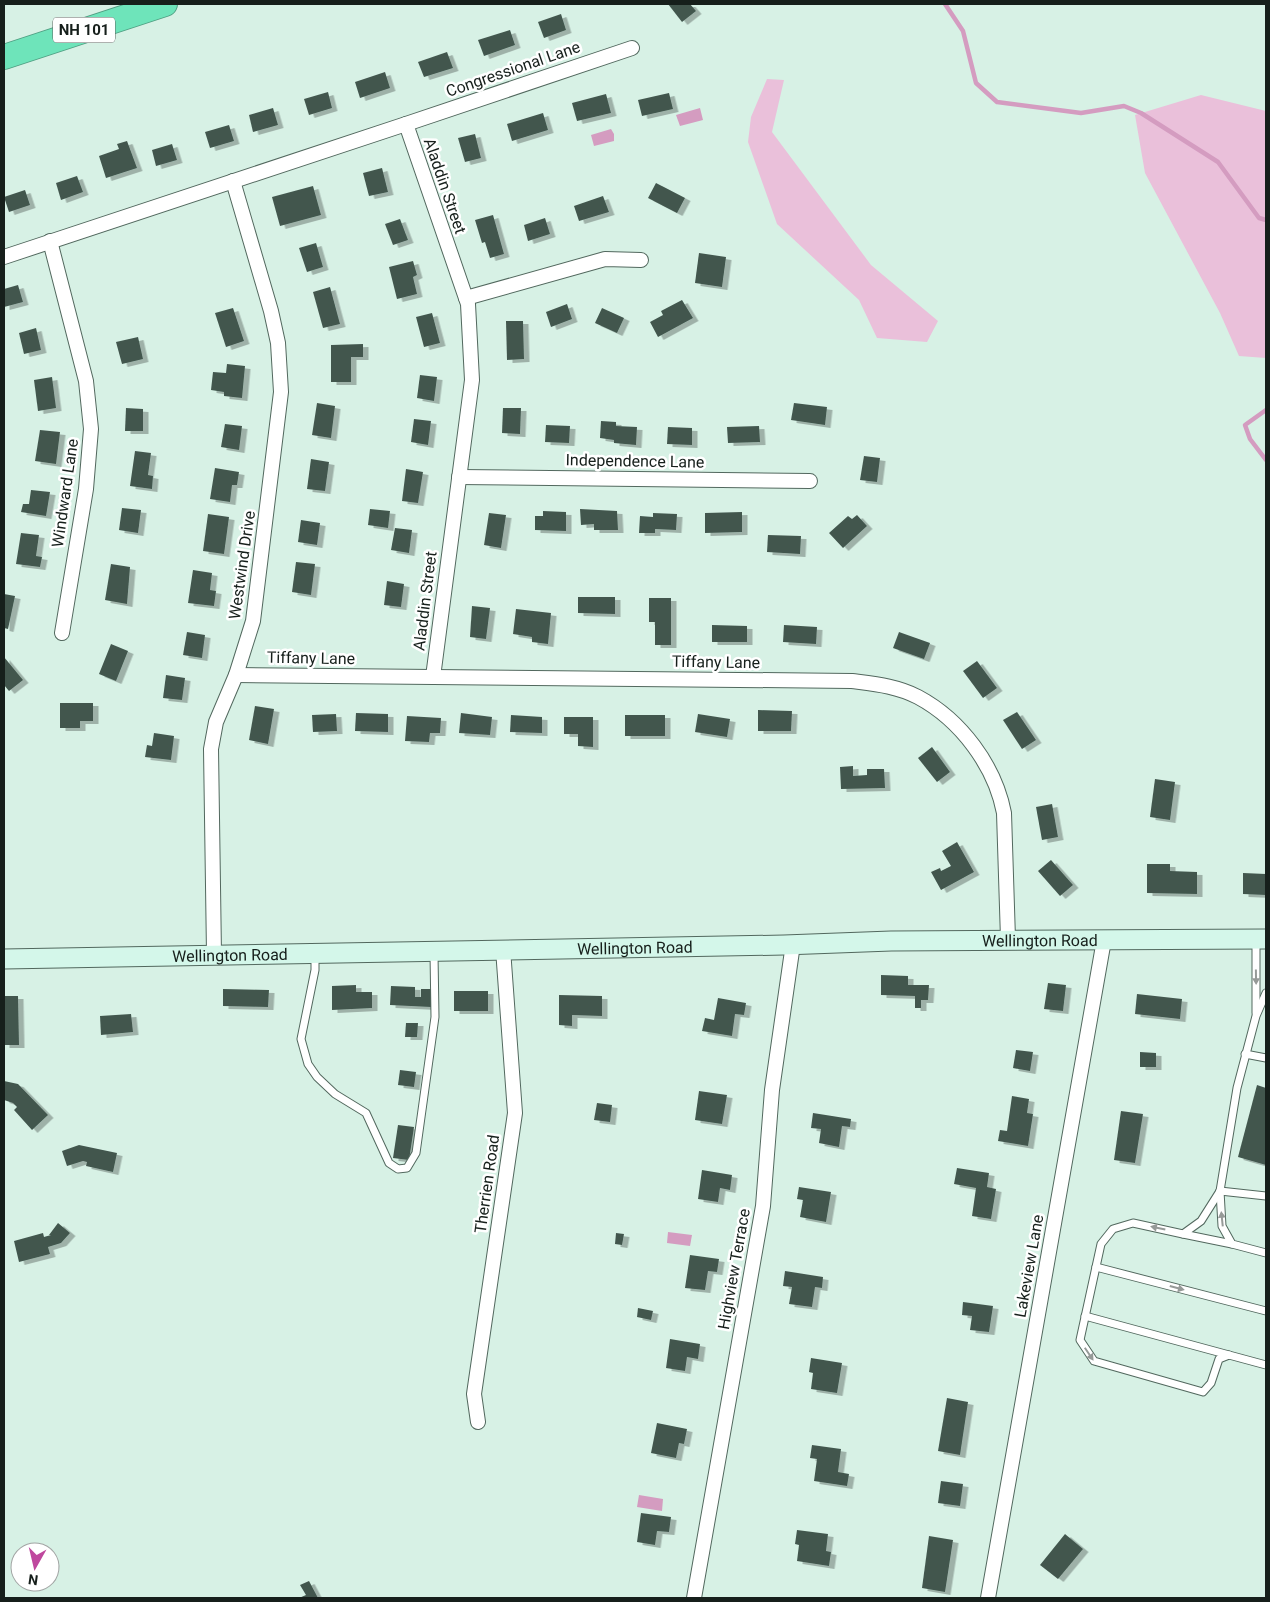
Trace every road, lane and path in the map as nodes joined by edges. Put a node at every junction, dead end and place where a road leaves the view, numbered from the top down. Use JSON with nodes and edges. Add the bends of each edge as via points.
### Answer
{"nodes":[{"id":1,"x":165,"y":4,"type":"edge"},
{"id":2,"x":632,"y":48,"type":"dead end"},
{"id":3,"x":4,"y":57,"type":"edge"},
{"id":4,"x":406,"y":124,"type":"junction"},
{"id":5,"x":233,"y":181,"type":"junction"},
{"id":6,"x":50,"y":242,"type":"junction"},
{"id":7,"x":4,"y":257,"type":"edge"},
{"id":8,"x":641,"y":260,"type":"dead end"},
{"id":9,"x":466,"y":298,"type":"junction"},
{"id":10,"x":459,"y":477,"type":"junction"},
{"id":11,"x":810,"y":481,"type":"dead end"},
{"id":12,"x":62,"y":633,"type":"dead end"},
{"id":13,"x":236,"y":675,"type":"junction"},
{"id":14,"x":432,"y":677,"type":"junction"},
{"id":15,"x":1261,"y":939,"type":"edge"},
{"id":16,"x":1008,"y":940,"type":"junction"},
{"id":17,"x":1104,"y":940,"type":"junction"},
{"id":18,"x":793,"y":944,"type":"junction"},
{"id":19,"x":503,"y":950,"type":"junction"},
{"id":20,"x":434,"y":951,"type":"junction"},
{"id":21,"x":315,"y":952,"type":"junction"},
{"id":22,"x":214,"y":954,"type":"junction"},
{"id":23,"x":4,"y":958,"type":"edge"},
{"id":24,"x":1266,"y":992,"type":"edge"},
{"id":25,"x":1256,"y":1016,"type":"junction"},
{"id":26,"x":1245,"y":1054,"type":"junction"},
{"id":27,"x":1266,"y":1058,"type":"edge"},
{"id":28,"x":1220,"y":1191,"type":"junction"},
{"id":29,"x":1266,"y":1196,"type":"edge"},
{"id":30,"x":1183,"y":1234,"type":"junction"},
{"id":31,"x":1232,"y":1244,"type":"junction"},
{"id":32,"x":1266,"y":1253,"type":"edge"},
{"id":33,"x":1096,"y":1267,"type":"junction"},
{"id":34,"x":1266,"y":1311,"type":"edge"},
{"id":35,"x":1085,"y":1316,"type":"junction"},
{"id":36,"x":1229,"y":1355,"type":"junction"},
{"id":37,"x":1266,"y":1365,"type":"edge"},
{"id":38,"x":478,"y":1422,"type":"dead end"},
{"id":39,"x":694,"y":1598,"type":"edge"},
{"id":40,"x":988,"y":1598,"type":"edge"}],
"edges":[{"from":1,"to":3,"type":"highway","number":"NH 101"},
{"from":2,"to":4,"type":"street","name":"Congressional Lane"},
{"from":4,"to":5,"type":"street","name":"Aladdin Street"},
{"from":4,"to":9,"type":"street","name":"Aladdin Street"},
{"from":5,"to":6,"type":"street","name":"Aladdin Street"},
{"from":5,"to":13,"type":"street","name":"Westwind Drive","via":[[271,311],[282,375],[253,621]]},
{"from":6,"to":7,"type":"street","name":"Aladdin Street"},
{"from":6,"to":12,"type":"street","name":"Windward Lane","via":[[86,381],[91,430],[86,489]]},
{"from":8,"to":9,"type":"street","via":[[605,259]]},
{"from":9,"to":10,"type":"street","name":"Aladdin Street","via":[[472,380]]},
{"from":10,"to":11,"type":"street","name":"Independence Lane"},
{"from":10,"to":14,"type":"street","name":"Aladdin Street"},
{"from":13,"to":14,"type":"street","name":"Tiffany Lane"},
{"from":13,"to":22,"type":"street","name":"Westwind Drive","via":[[216,722],[211,749]]},
{"from":14,"to":16,"type":"street","name":"Tiffany Lane","via":[[852,681],[887,685],[918,697],[945,716],[968,739],[988,766],[1001,797],[1006,834]]},
{"from":15,"to":17,"type":"main road","name":"Wellington Road"},
{"from":15,"to":25,"type":"lane","one_way":true},
{"from":16,"to":17,"type":"main road","name":"Wellington Road"},
{"from":16,"to":18,"type":"main road","name":"Wellington Road"},
{"from":17,"to":40,"type":"street","name":"Lakeview Lane"},
{"from":18,"to":19,"type":"main road","name":"Wellington Road"},
{"from":18,"to":39,"type":"street","name":"Highview Terrace","via":[[772,1090],[763,1206]]},
{"from":19,"to":20,"type":"main road","name":"Wellington Road"},
{"from":19,"to":38,"type":"street","name":"Therrien Road","via":[[515,1113],[474,1394]]},
{"from":20,"to":21,"type":"main road","name":"Wellington Road"},
{"from":20,"to":21,"type":"lane","via":[[435,1017],[416,1153],[407,1168],[398,1169],[389,1163],[366,1114],[335,1094],[308,1064],[300,1039],[315,970]]},
{"from":21,"to":22,"type":"main road","name":"Wellington Road"},
{"from":22,"to":23,"type":"main road","name":"Wellington Road"},
{"from":24,"to":25,"type":"lane"},
{"from":25,"to":26,"type":"lane"},
{"from":26,"to":27,"type":"lane"},
{"from":26,"to":28,"type":"lane"},
{"from":28,"to":29,"type":"lane"},
{"from":28,"to":30,"type":"lane","via":[[1201,1221]]},
{"from":31,"to":28,"type":"lane","one_way":true,"via":[[1222,1226]]},
{"from":30,"to":31,"type":"lane"},
{"from":30,"to":33,"type":"lane","one_way":true,"via":[[1133,1223],[1113,1229],[1101,1244]]},
{"from":31,"to":32,"type":"lane"},
{"from":33,"to":34,"type":"lane","one_way":true},
{"from":33,"to":35,"type":"lane"},
{"from":35,"to":36,"type":"lane"},
{"from":35,"to":36,"type":"lane","one_way":true,"via":[[1080,1340],[1094,1361],[1203,1392],[1211,1383],[1219,1359]]},
{"from":36,"to":37,"type":"lane"}]}
